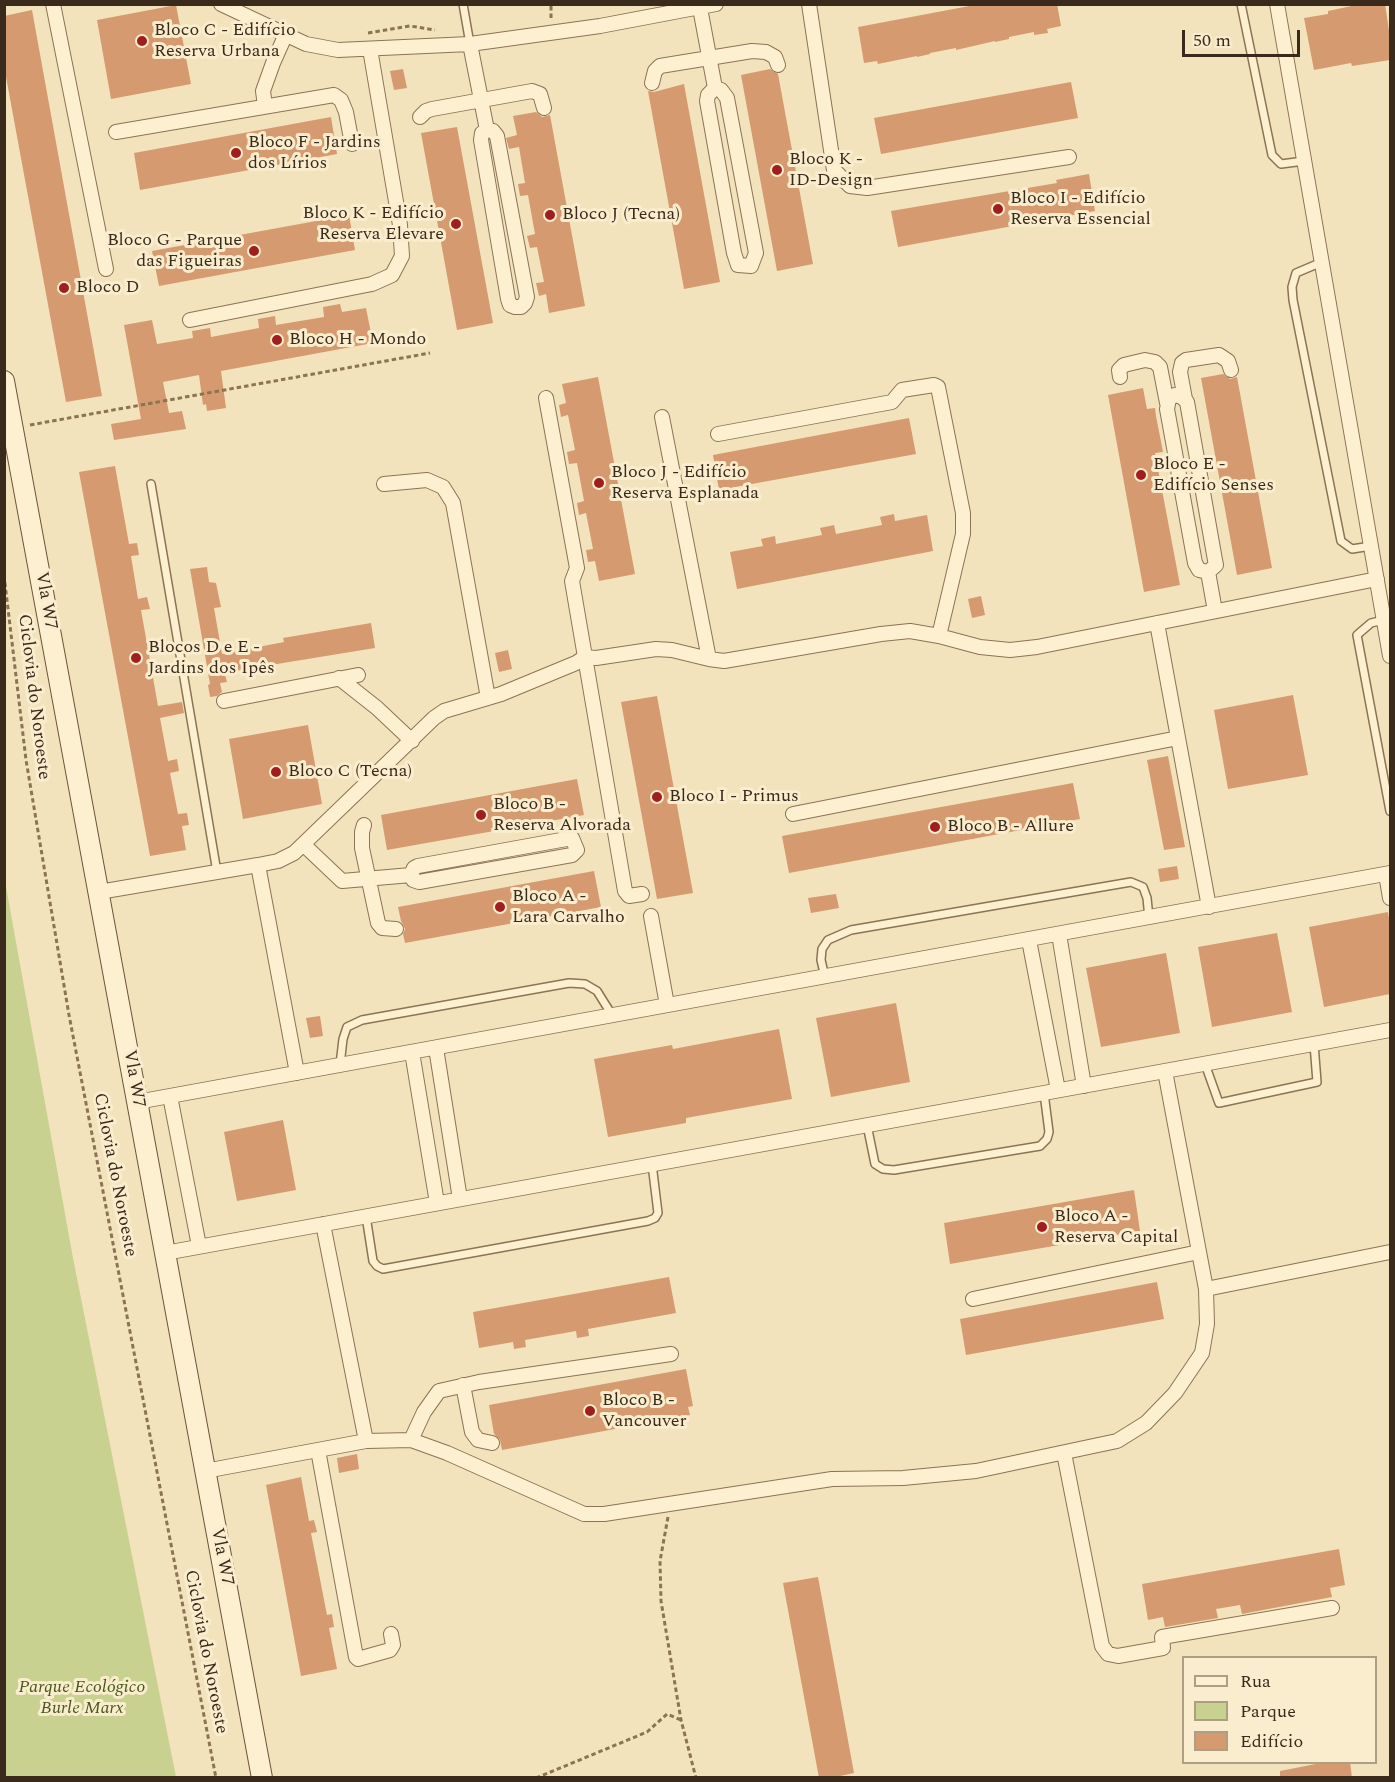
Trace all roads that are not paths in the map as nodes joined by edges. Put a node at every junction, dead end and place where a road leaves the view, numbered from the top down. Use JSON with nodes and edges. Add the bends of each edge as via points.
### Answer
{"nodes":[{"id":1,"x":53,"y":4,"type":"edge"},
{"id":2,"x":221,"y":4,"type":"edge"},
{"id":3,"x":463,"y":4,"type":"edge"},
{"id":4,"x":716,"y":4,"type":"edge"},
{"id":5,"x":809,"y":4,"type":"edge"},
{"id":6,"x":1241,"y":4,"type":"edge"},
{"id":7,"x":1277,"y":4,"type":"edge"},
{"id":8,"x":699,"y":6,"type":"edge"},
{"id":9,"x":286,"y":34,"type":"junction"},
{"id":10,"x":470,"y":44,"type":"junction"},
{"id":11,"x":370,"y":49,"type":"junction"},
{"id":12,"x":710,"y":58,"type":"junction"},
{"id":13,"x":778,"y":65,"type":"dead end"},
{"id":14,"x":652,"y":83,"type":"dead end"},
{"id":15,"x":715,"y":88,"type":"junction"},
{"id":16,"x":481,"y":101,"type":"junction"},
{"id":17,"x":265,"y":106,"type":"junction"},
{"id":18,"x":544,"y":108,"type":"dead end"},
{"id":19,"x":420,"y":117,"type":"dead end"},
{"id":20,"x":487,"y":130,"type":"junction"},
{"id":21,"x":116,"y":132,"type":"dead end"},
{"id":22,"x":352,"y":144,"type":"dead end"},
{"id":23,"x":1069,"y":157,"type":"dead end"},
{"id":24,"x":1304,"y":160,"type":"junction"},
{"id":25,"x":1322,"y":262,"type":"junction"},
{"id":26,"x":106,"y":269,"type":"dead end"},
{"id":27,"x":190,"y":320,"type":"dead end"},
{"id":28,"x":1231,"y":370,"type":"dead end"},
{"id":29,"x":1120,"y":376,"type":"dead end"},
{"id":30,"x":4,"y":381,"type":"edge"},
{"id":31,"x":546,"y":398,"type":"dead end"},
{"id":32,"x":1185,"y":399,"type":"junction"},
{"id":33,"x":1167,"y":404,"type":"junction"},
{"id":34,"x":662,"y":417,"type":"dead end"},
{"id":35,"x":718,"y":434,"type":"dead end"},
{"id":36,"x":151,"y":484,"type":"dead end"},
{"id":37,"x":384,"y":484,"type":"dead end"},
{"id":38,"x":1371,"y":546,"type":"junction"},
{"id":39,"x":1208,"y":572,"type":"junction"},
{"id":40,"x":1377,"y":579,"type":"junction"},
{"id":41,"x":1215,"y":611,"type":"junction"},
{"id":42,"x":1384,"y":620,"type":"junction"},
{"id":43,"x":1157,"y":623,"type":"junction"},
{"id":44,"x":939,"y":636,"type":"junction"},
{"id":45,"x":1390,"y":656,"type":"edge"},
{"id":46,"x":585,"y":657,"type":"junction"},
{"id":47,"x":709,"y":659,"type":"junction"},
{"id":48,"x":358,"y":675,"type":"dead end"},
{"id":49,"x":339,"y":678,"type":"junction"},
{"id":50,"x":488,"y":698,"type":"junction"},
{"id":51,"x":224,"y":700,"type":"dead end"},
{"id":52,"x":1178,"y":738,"type":"junction"},
{"id":53,"x":412,"y":741,"type":"junction"},
{"id":54,"x":1390,"y":811,"type":"edge"},
{"id":55,"x":793,"y":814,"type":"dead end"},
{"id":56,"x":364,"y":825,"type":"dead end"},
{"id":57,"x":304,"y":845,"type":"junction"},
{"id":58,"x":258,"y":865,"type":"junction"},
{"id":59,"x":218,"y":872,"type":"junction"},
{"id":60,"x":1388,"y":874,"type":"edge"},
{"id":61,"x":411,"y":875,"type":"junction"},
{"id":62,"x":369,"y":879,"type":"junction"},
{"id":63,"x":99,"y":892,"type":"junction"},
{"id":64,"x":642,"y":894,"type":"dead end"},
{"id":65,"x":1390,"y":898,"type":"edge"},
{"id":66,"x":1209,"y":907,"type":"junction"},
{"id":67,"x":651,"y":916,"type":"dead end"},
{"id":68,"x":1149,"y":918,"type":"junction"},
{"id":69,"x":396,"y":929,"type":"dead end"},
{"id":70,"x":1059,"y":934,"type":"junction"},
{"id":71,"x":1029,"y":940,"type":"junction"},
{"id":72,"x":825,"y":977,"type":"junction"},
{"id":73,"x":667,"y":1005,"type":"junction"},
{"id":74,"x":612,"y":1016,"type":"junction"},
{"id":75,"x":1390,"y":1030,"type":"edge"},
{"id":76,"x":1314,"y":1044,"type":"junction"},
{"id":77,"x":436,"y":1048,"type":"junction"},
{"id":78,"x":412,"y":1052,"type":"junction"},
{"id":79,"x":1205,"y":1064,"type":"junction"},
{"id":80,"x":340,"y":1065,"type":"junction"},
{"id":81,"x":1165,"y":1071,"type":"junction"},
{"id":82,"x":297,"y":1073,"type":"junction"},
{"id":83,"x":1084,"y":1086,"type":"junction"},
{"id":84,"x":1051,"y":1092,"type":"junction"},
{"id":85,"x":170,"y":1096,"type":"junction"},
{"id":86,"x":137,"y":1102,"type":"junction"},
{"id":87,"x":867,"y":1125,"type":"junction"},
{"id":88,"x":652,"y":1164,"type":"junction"},
{"id":89,"x":460,"y":1199,"type":"junction"},
{"id":90,"x":437,"y":1203,"type":"junction"},
{"id":91,"x":366,"y":1216,"type":"junction"},
{"id":92,"x":323,"y":1224,"type":"junction"},
{"id":93,"x":199,"y":1246,"type":"junction"},
{"id":94,"x":165,"y":1252,"type":"junction"},
{"id":95,"x":1199,"y":1252,"type":"junction"},
{"id":96,"x":1390,"y":1252,"type":"edge"},
{"id":97,"x":1206,"y":1289,"type":"junction"},
{"id":98,"x":973,"y":1299,"type":"dead end"},
{"id":99,"x":671,"y":1354,"type":"dead end"},
{"id":100,"x":463,"y":1385,"type":"junction"},
{"id":101,"x":411,"y":1440,"type":"junction"},
{"id":102,"x":366,"y":1441,"type":"junction"},
{"id":103,"x":492,"y":1443,"type":"dead end"},
{"id":104,"x":318,"y":1450,"type":"junction"},
{"id":105,"x":1064,"y":1453,"type":"junction"},
{"id":106,"x":205,"y":1471,"type":"junction"},
{"id":107,"x":1332,"y":1608,"type":"dead end"},
{"id":108,"x":391,"y":1634,"type":"dead end"},
{"id":109,"x":262,"y":1778,"type":"edge"}],
"edges":[{"from":1,"to":26,"type":"street"},
{"from":2,"to":9,"type":"street"},
{"from":3,"to":10,"type":"lane"},
{"from":4,"to":8,"type":"street"},
{"from":5,"to":23,"type":"street","via":[[834,170],[850,186],[867,188]]},
{"from":6,"to":24,"type":"lane","via":[[1272,155],[1281,164]]},
{"from":7,"to":24,"type":"street"},
{"from":8,"to":10,"type":"street","via":[[600,26]]},
{"from":8,"to":12,"type":"street"},
{"from":9,"to":11,"type":"street","via":[[306,44],[338,50]]},
{"from":9,"to":17,"type":"street","via":[[263,91]]},
{"from":10,"to":11,"type":"street"},
{"from":10,"to":16,"type":"street"},
{"from":11,"to":27,"type":"street","via":[[400,225],[402,256],[392,275],[372,284]]},
{"from":12,"to":13,"type":"street","via":[[766,52],[775,57]]},
{"from":12,"to":14,"type":"street","via":[[660,66]]},
{"from":12,"to":15,"type":"street"},
{"from":15,"to":15,"type":"street","via":[[707,101],[734,253],[738,265],[751,266],[756,253],[727,98]]},
{"from":16,"to":18,"type":"street","via":[[537,91]]},
{"from":16,"to":19,"type":"street","via":[[432,109]]},
{"from":16,"to":20,"type":"street"},
{"from":17,"to":21,"type":"street"},
{"from":17,"to":22,"type":"street","via":[[334,95],[346,112]]},
{"from":20,"to":20,"type":"street","via":[[481,140],[508,299],[510,304],[521,307],[527,297],[499,148],[495,133]]},
{"from":24,"to":25,"type":"street"},
{"from":25,"to":38,"type":"street"},
{"from":25,"to":38,"type":"lane","via":[[1296,273],[1293,300],[1341,541],[1352,549]]},
{"from":28,"to":32,"type":"street","via":[[1228,361],[1219,355],[1186,360],[1180,372]]},
{"from":29,"to":33,"type":"street","via":[[1124,365],[1155,362],[1160,367]]},
{"from":30,"to":63,"type":"main road","name":"Vla W7"},
{"from":31,"to":46,"type":"street","via":[[577,568],[572,581]]},
{"from":32,"to":33,"type":"street","via":[[1175,395]]},
{"from":32,"to":39,"type":"street","via":[[1215,561]]},
{"from":33,"to":39,"type":"street","via":[[1196,563],[1199,570]]},
{"from":34,"to":47,"type":"street"},
{"from":35,"to":44,"type":"street","via":[[891,402],[902,390],[939,387],[963,513],[963,534]]},
{"from":36,"to":59,"type":"lane"},
{"from":37,"to":50,"type":"street","via":[[427,480],[443,487],[453,503]]},
{"from":38,"to":40,"type":"street"},
{"from":39,"to":41,"type":"street"},
{"from":40,"to":41,"type":"street"},
{"from":40,"to":42,"type":"street"},
{"from":41,"to":43,"type":"street"},
{"from":42,"to":45,"type":"street"},
{"from":42,"to":54,"type":"lane","via":[[1371,623],[1357,635]]},
{"from":43,"to":44,"type":"street","via":[[1010,650]]},
{"from":43,"to":52,"type":"street"},
{"from":44,"to":47,"type":"street","via":[[910,631],[724,661]]},
{"from":46,"to":47,"type":"street","via":[[664,650]]},
{"from":46,"to":50,"type":"street"},
{"from":46,"to":64,"type":"street","via":[[625,891],[629,896]]},
{"from":48,"to":49,"type":"street"},
{"from":49,"to":51,"type":"street"},
{"from":49,"to":53,"type":"street"},
{"from":50,"to":53,"type":"street","via":[[444,711]]},
{"from":52,"to":55,"type":"street"},
{"from":52,"to":66,"type":"street"},
{"from":53,"to":57,"type":"street"},
{"from":56,"to":62,"type":"street","via":[[362,848]]},
{"from":57,"to":58,"type":"street","via":[[278,861]]},
{"from":57,"to":62,"type":"street","via":[[342,881]]},
{"from":58,"to":59,"type":"street"},
{"from":58,"to":82,"type":"street"},
{"from":59,"to":63,"type":"street"},
{"from":60,"to":65,"type":"street"},
{"from":60,"to":66,"type":"street"},
{"from":61,"to":61,"type":"street","via":[[418,882],[572,855],[577,850],[569,839],[418,866]]},
{"from":61,"to":62,"type":"street"},
{"from":62,"to":69,"type":"street","via":[[378,923],[382,928]]},
{"from":63,"to":86,"type":"main road","name":"Vla W7"},
{"from":66,"to":68,"type":"street"},
{"from":67,"to":73,"type":"street"},
{"from":68,"to":70,"type":"street"},
{"from":68,"to":72,"type":"lane","via":[[1143,887],[1131,882],[851,930],[828,940],[822,949]]},
{"from":70,"to":71,"type":"street"},
{"from":70,"to":83,"type":"street"},
{"from":71,"to":72,"type":"street"},
{"from":71,"to":84,"type":"street"},
{"from":72,"to":73,"type":"street"},
{"from":73,"to":74,"type":"street"},
{"from":74,"to":77,"type":"street"},
{"from":74,"to":80,"type":"lane","via":[[597,991],[585,984],[569,983],[362,1020],[347,1027]]},
{"from":75,"to":76,"type":"street"},
{"from":76,"to":79,"type":"street"},
{"from":76,"to":79,"type":"lane","via":[[1317,1082],[1219,1103]]},
{"from":77,"to":78,"type":"street"},
{"from":77,"to":89,"type":"street"},
{"from":78,"to":80,"type":"street"},
{"from":78,"to":90,"type":"street"},
{"from":79,"to":81,"type":"street"},
{"from":80,"to":82,"type":"street"},
{"from":81,"to":83,"type":"street"},
{"from":81,"to":95,"type":"street"},
{"from":82,"to":85,"type":"street"},
{"from":83,"to":84,"type":"street"},
{"from":84,"to":87,"type":"street"},
{"from":84,"to":87,"type":"lane","via":[[1049,1132],[1040,1146],[883,1169],[875,1164]]},
{"from":85,"to":86,"type":"street"},
{"from":85,"to":93,"type":"street"},
{"from":86,"to":94,"type":"main road","name":"Vla W7"},
{"from":87,"to":88,"type":"street"},
{"from":88,"to":89,"type":"street"},
{"from":88,"to":91,"type":"lane","via":[[658,1213],[655,1218],[383,1269],[373,1261]]},
{"from":89,"to":90,"type":"street"},
{"from":90,"to":91,"type":"street"},
{"from":91,"to":92,"type":"street"},
{"from":92,"to":93,"type":"street"},
{"from":92,"to":102,"type":"street"},
{"from":93,"to":94,"type":"street"},
{"from":94,"to":106,"type":"main road","name":"Vla W7"},
{"from":95,"to":97,"type":"street"},
{"from":95,"to":98,"type":"street"},
{"from":96,"to":97,"type":"street"},
{"from":97,"to":105,"type":"street","via":[[1207,1324],[1202,1353],[1175,1393],[1146,1423],[1117,1441]]},
{"from":99,"to":100,"type":"street"},
{"from":100,"to":101,"type":"street","via":[[439,1391]]},
{"from":100,"to":103,"type":"street","via":[[472,1432],[478,1440]]},
{"from":101,"to":102,"type":"street"},
{"from":101,"to":105,"type":"street","via":[[584,1514],[832,1479],[976,1471]]},
{"from":102,"to":104,"type":"street"},
{"from":104,"to":106,"type":"street"},
{"from":104,"to":108,"type":"street","via":[[354,1654],[358,1659],[390,1650]]},
{"from":105,"to":107,"type":"street","via":[[1102,1646],[1108,1654],[1118,1656],[1163,1648],[1162,1637]]},
{"from":106,"to":109,"type":"main road","name":"Vla W7"}]}
